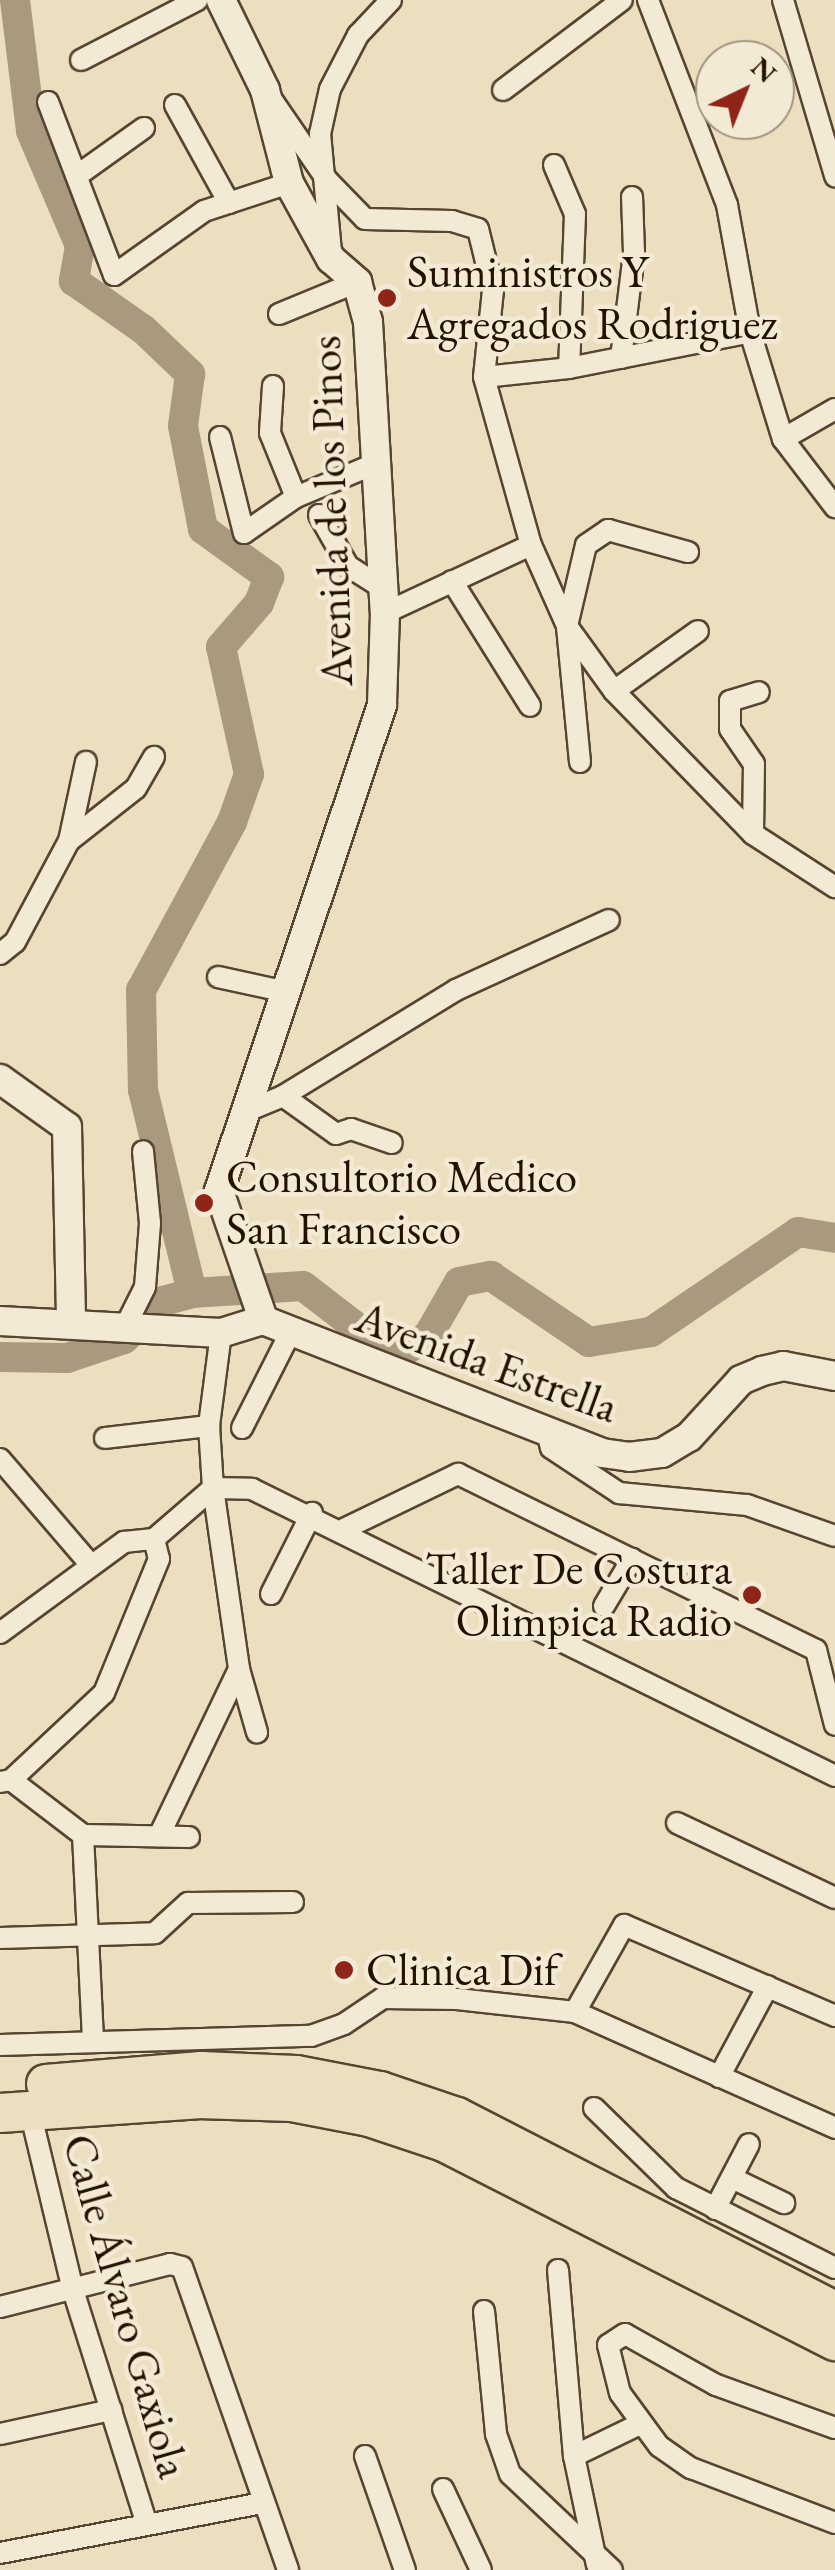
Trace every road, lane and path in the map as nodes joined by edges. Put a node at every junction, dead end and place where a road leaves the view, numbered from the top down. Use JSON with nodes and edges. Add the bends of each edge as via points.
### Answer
{"nodes":[{"id":1,"x":197,"y":0,"type":"edge"},
{"id":2,"x":222,"y":0,"type":"edge"},
{"id":3,"x":391,"y":0,"type":"edge"},
{"id":4,"x":622,"y":0,"type":"edge"},
{"id":5,"x":648,"y":0,"type":"edge"},
{"id":6,"x":785,"y":0,"type":"edge"},
{"id":7,"x":82,"y":60,"type":"dead end"},
{"id":8,"x":265,"y":90,"type":"junction"},
{"id":9,"x":503,"y":90,"type":"dead end"},
{"id":10,"x":48,"y":102,"type":"dead end"},
{"id":11,"x":175,"y":105,"type":"dead end"},
{"id":12,"x":144,"y":128,"type":"dead end"},
{"id":13,"x":554,"y":165,"type":"dead end"},
{"id":14,"x":78,"y":176,"type":"junction"},
{"id":15,"x":835,"y":176,"type":"edge"},
{"id":16,"x":327,"y":180,"type":"junction"},
{"id":17,"x":289,"y":183,"type":"junction"},
{"id":18,"x":632,"y":197,"type":"dead end"},
{"id":19,"x":229,"y":203,"type":"junction"},
{"id":20,"x":331,"y":259,"type":"junction"},
{"id":21,"x":357,"y":282,"type":"junction"},
{"id":22,"x":279,"y":314,"type":"dead end"},
{"id":23,"x":750,"y":332,"type":"junction"},
{"id":24,"x":621,"y":358,"type":"junction"},
{"id":25,"x":570,"y":368,"type":"junction"},
{"id":26,"x":484,"y":376,"type":"junction"},
{"id":27,"x":273,"y":386,"type":"dead end"},
{"id":28,"x":835,"y":410,"type":"edge"},
{"id":29,"x":220,"y":437,"type":"dead end"},
{"id":30,"x":783,"y":439,"type":"junction"},
{"id":31,"x":377,"y":463,"type":"junction"},
{"id":32,"x":296,"y":497,"type":"junction"},
{"id":33,"x":835,"y":507,"type":"edge"},
{"id":34,"x":318,"y":514,"type":"dead end"},
{"id":35,"x":531,"y":544,"type":"junction"},
{"id":36,"x":688,"y":552,"type":"dead end"},
{"id":37,"x":452,"y":582,"type":"junction"},
{"id":38,"x":385,"y":601,"type":"junction"},
{"id":39,"x":567,"y":626,"type":"junction"},
{"id":40,"x":698,"y":631,"type":"dead end"},
{"id":41,"x":614,"y":691,"type":"junction"},
{"id":42,"x":759,"y":692,"type":"dead end"},
{"id":43,"x":530,"y":706,"type":"dead end"},
{"id":44,"x":154,"y":757,"type":"dead end"},
{"id":45,"x":86,"y":762,"type":"dead end"},
{"id":46,"x":580,"y":762,"type":"dead end"},
{"id":47,"x":753,"y":834,"type":"junction"},
{"id":48,"x":68,"y":841,"type":"junction"},
{"id":49,"x":834,"y":887,"type":"edge"},
{"id":50,"x":609,"y":920,"type":"dead end"},
{"id":51,"x":0,"y":954,"type":"edge"},
{"id":52,"x":218,"y":977,"type":"dead end"},
{"id":53,"x":286,"y":992,"type":"junction"},
{"id":54,"x":0,"y":1079,"type":"edge"},
{"id":55,"x":283,"y":1096,"type":"junction"},
{"id":56,"x":242,"y":1113,"type":"junction"},
{"id":57,"x":392,"y":1143,"type":"dead end"},
{"id":58,"x":143,"y":1151,"type":"dead end"},
{"id":59,"x":263,"y":1320,"type":"junction"},
{"id":60,"x":0,"y":1321,"type":"edge"},
{"id":61,"x":72,"y":1321,"type":"junction"},
{"id":62,"x":127,"y":1325,"type":"junction"},
{"id":63,"x":220,"y":1333,"type":"junction"},
{"id":64,"x":290,"y":1333,"type":"junction"},
{"id":65,"x":835,"y":1376,"type":"edge"},
{"id":66,"x":209,"y":1426,"type":"junction"},
{"id":67,"x":242,"y":1428,"type":"dead end"},
{"id":68,"x":548,"y":1431,"type":"junction"},
{"id":69,"x":105,"y":1438,"type":"dead end"},
{"id":70,"x":0,"y":1459,"type":"edge"},
{"id":71,"x":213,"y":1488,"type":"junction"},
{"id":72,"x":312,"y":1513,"type":"junction"},
{"id":73,"x":344,"y":1529,"type":"junction"},
{"id":74,"x":835,"y":1536,"type":"edge"},
{"id":75,"x":154,"y":1539,"type":"junction"},
{"id":76,"x":632,"y":1560,"type":"junction"},
{"id":77,"x":91,"y":1565,"type":"junction"},
{"id":78,"x":272,"y":1594,"type":"dead end"},
{"id":79,"x":604,"y":1606,"type":"dead end"},
{"id":80,"x":0,"y":1633,"type":"edge"},
{"id":81,"x":239,"y":1669,"type":"junction"},
{"id":82,"x":835,"y":1725,"type":"edge"},
{"id":83,"x":257,"y":1732,"type":"dead end"},
{"id":84,"x":835,"y":1776,"type":"edge"},
{"id":85,"x":5,"y":1781,"type":"edge"},
{"id":86,"x":676,"y":1824,"type":"dead end"},
{"id":87,"x":83,"y":1835,"type":"junction"},
{"id":88,"x":159,"y":1836,"type":"junction"},
{"id":89,"x":188,"y":1836,"type":"dead end"},
{"id":90,"x":835,"y":1898,"type":"edge"},
{"id":91,"x":293,"y":1902,"type":"dead end"},
{"id":92,"x":90,"y":1934,"type":"junction"},
{"id":93,"x":0,"y":1938,"type":"edge"},
{"id":94,"x":768,"y":1986,"type":"junction"},
{"id":95,"x":575,"y":2012,"type":"junction"},
{"id":96,"x":835,"y":2016,"type":"edge"},
{"id":97,"x":93,"y":2040,"type":"junction"},
{"id":98,"x":0,"y":2045,"type":"edge"},
{"id":99,"x":154,"y":2057,"type":"junction"},
{"id":100,"x":720,"y":2077,"type":"junction"},
{"id":101,"x":10,"y":2104,"type":"edge"},
{"id":102,"x":594,"y":2108,"type":"dead end"},
{"id":103,"x":835,"y":2128,"type":"edge"},
{"id":104,"x":749,"y":2144,"type":"dead end"},
{"id":105,"x":732,"y":2178,"type":"junction"},
{"id":106,"x":784,"y":2204,"type":"dead end"},
{"id":107,"x":715,"y":2209,"type":"junction"},
{"id":108,"x":835,"y":2268,"type":"edge"},
{"id":109,"x":558,"y":2270,"type":"dead end"},
{"id":110,"x":72,"y":2290,"type":"junction"},
{"id":111,"x":0,"y":2308,"type":"edge"},
{"id":112,"x":484,"y":2311,"type":"dead end"},
{"id":113,"x":835,"y":2311,"type":"edge"},
{"id":114,"x":835,"y":2341,"type":"edge"},
{"id":115,"x":111,"y":2410,"type":"junction"},
{"id":116,"x":638,"y":2425,"type":"junction"},
{"id":117,"x":835,"y":2428,"type":"edge"},
{"id":118,"x":0,"y":2434,"type":"edge"},
{"id":119,"x":365,"y":2456,"type":"dead end"},
{"id":120,"x":574,"y":2456,"type":"junction"},
{"id":121,"x":443,"y":2489,"type":"dead end"},
{"id":122,"x":261,"y":2503,"type":"junction"},
{"id":123,"x":835,"y":2523,"type":"edge"},
{"id":124,"x":147,"y":2524,"type":"junction"},
{"id":125,"x":0,"y":2553,"type":"edge"},
{"id":126,"x":602,"y":2567,"type":"edge"},
{"id":127,"x":288,"y":2570,"type":"edge"},
{"id":128,"x":404,"y":2570,"type":"edge"},
{"id":129,"x":481,"y":2570,"type":"edge"}],
"edges":[{"from":1,"to":7,"type":"street"},
{"from":2,"to":8,"type":"street","name":"Avenida de los Pinos"},
{"from":3,"to":16,"type":"street","via":[[358,34],[330,90],[320,134]]},
{"from":4,"to":9,"type":"street"},
{"from":5,"to":23,"type":"street","via":[[727,205]]},
{"from":6,"to":15,"type":"street"},
{"from":8,"to":16,"type":"street"},
{"from":8,"to":17,"type":"street","name":"Avenida de los Pinos"},
{"from":10,"to":14,"type":"street"},
{"from":11,"to":19,"type":"street"},
{"from":12,"to":14,"type":"street"},
{"from":13,"to":25,"type":"street","via":[[575,214]]},
{"from":14,"to":19,"type":"street","via":[[114,275],[204,211]]},
{"from":16,"to":20,"type":"street"},
{"from":16,"to":26,"type":"street","via":[[366,220],[452,220],[478,229],[492,290]]},
{"from":17,"to":19,"type":"street"},
{"from":17,"to":20,"type":"street","name":"Avenida de los Pinos"},
{"from":18,"to":24,"type":"street","via":[[634,253]]},
{"from":20,"to":21,"type":"street","name":"Avenida de los Pinos"},
{"from":21,"to":22,"type":"street"},
{"from":21,"to":31,"type":"street","name":"Avenida de los Pinos","via":[[368,322]]},
{"from":23,"to":24,"type":"street"},
{"from":23,"to":30,"type":"street"},
{"from":24,"to":25,"type":"street"},
{"from":25,"to":26,"type":"street"},
{"from":26,"to":35,"type":"street"},
{"from":27,"to":32,"type":"street","via":[[270,433]]},
{"from":28,"to":30,"type":"street"},
{"from":29,"to":32,"type":"street","via":[[244,533]]},
{"from":30,"to":33,"type":"street"},
{"from":31,"to":32,"type":"street"},
{"from":31,"to":38,"type":"street","name":"Avenida de los Pinos"},
{"from":34,"to":38,"type":"street","via":[[348,566]]},
{"from":35,"to":37,"type":"street"},
{"from":35,"to":39,"type":"street"},
{"from":36,"to":39,"type":"street","via":[[608,530],[586,545]]},
{"from":37,"to":38,"type":"street"},
{"from":37,"to":43,"type":"street"},
{"from":38,"to":53,"type":"street","name":"Avenida de los Pinos","via":[[382,705]]},
{"from":39,"to":41,"type":"street"},
{"from":39,"to":46,"type":"street"},
{"from":40,"to":41,"type":"street"},
{"from":41,"to":47,"type":"street"},
{"from":42,"to":47,"type":"street","via":[[730,701],[730,729],[754,764]]},
{"from":44,"to":48,"type":"street","via":[[136,788]]},
{"from":45,"to":48,"type":"street"},
{"from":47,"to":49,"type":"street"},
{"from":48,"to":51,"type":"street","via":[[15,942]]},
{"from":50,"to":55,"type":"street","via":[[456,990]]},
{"from":52,"to":53,"type":"street"},
{"from":53,"to":56,"type":"street","name":"Avenida de los Pinos"},
{"from":54,"to":61,"type":"street","via":[[67,1127]]},
{"from":55,"to":56,"type":"street"},
{"from":55,"to":57,"type":"street","via":[[336,1134],[351,1129]]},
{"from":56,"to":59,"type":"street","name":"Avenida de los Pinos","via":[[219,1190]]},
{"from":58,"to":62,"type":"street","via":[[150,1224],[145,1287]]},
{"from":59,"to":63,"type":"street"},
{"from":59,"to":64,"type":"street","name":"Avenida Estrella"},
{"from":60,"to":61,"type":"street"},
{"from":61,"to":62,"type":"street"},
{"from":62,"to":63,"type":"street"},
{"from":63,"to":66,"type":"street"},
{"from":64,"to":67,"type":"street"},
{"from":64,"to":68,"type":"street","name":"Avenida Estrella"},
{"from":65,"to":68,"type":"street","name":"Avenida Estrella","via":[[783,1366],[741,1380],[689,1436],[662,1452],[602,1453]]},
{"from":66,"to":69,"type":"street"},
{"from":66,"to":71,"type":"street"},
{"from":68,"to":74,"type":"street","via":[[551,1448],[619,1492],[747,1506]]},
{"from":70,"to":77,"type":"street"},
{"from":71,"to":72,"type":"street","via":[[252,1489]]},
{"from":71,"to":75,"type":"street"},
{"from":71,"to":81,"type":"street"},
{"from":72,"to":73,"type":"street"},
{"from":72,"to":78,"type":"street"},
{"from":73,"to":76,"type":"street","via":[[458,1474]]},
{"from":73,"to":84,"type":"street"},
{"from":75,"to":77,"type":"street","via":[[124,1542]]},
{"from":75,"to":85,"type":"street","via":[[159,1559],[104,1693]]},
{"from":76,"to":79,"type":"street"},
{"from":76,"to":82,"type":"street","via":[[816,1650]]},
{"from":77,"to":80,"type":"street"},
{"from":81,"to":83,"type":"street"},
{"from":81,"to":88,"type":"street"},
{"from":85,"to":87,"type":"street"},
{"from":86,"to":90,"type":"street"},
{"from":87,"to":88,"type":"street"},
{"from":87,"to":92,"type":"street"},
{"from":88,"to":89,"type":"street"},
{"from":91,"to":92,"type":"street","via":[[188,1902],[155,1933]]},
{"from":92,"to":93,"type":"street"},
{"from":92,"to":97,"type":"street"},
{"from":94,"to":95,"type":"street","via":[[624,1925]]},
{"from":94,"to":96,"type":"street"},
{"from":94,"to":100,"type":"street"},
{"from":95,"to":99,"type":"street","via":[[404,1994],[383,1998],[324,2034]]},
{"from":95,"to":100,"type":"street"},
{"from":97,"to":98,"type":"street"},
{"from":97,"to":99,"type":"street"},
{"from":99,"to":101,"type":"highway"},
{"from":99,"to":113,"type":"highway","via":[[380,2090],[442,2112]]},
{"from":100,"to":103,"type":"street"},
{"from":101,"to":110,"type":"street","name":"Calle Álvaro Gaxiola"},
{"from":101,"to":114,"type":"highway","via":[[292,2102],[369,2117],[444,2142]]},
{"from":102,"to":107,"type":"street","via":[[676,2188]]},
{"from":104,"to":105,"type":"street"},
{"from":105,"to":106,"type":"street"},
{"from":105,"to":107,"type":"street"},
{"from":107,"to":108,"type":"street"},
{"from":109,"to":120,"type":"street"},
{"from":110,"to":111,"type":"street"},
{"from":110,"to":115,"type":"street","name":"Calle Álvaro Gaxiola"},
{"from":110,"to":122,"type":"street","via":[[170,2264],[186,2273]]},
{"from":112,"to":126,"type":"street","via":[[496,2434],[510,2474]]},
{"from":115,"to":118,"type":"street"},
{"from":115,"to":124,"type":"street","name":"Calle Álvaro Gaxiola"},
{"from":116,"to":117,"type":"street","via":[[607,2359],[612,2337],[625,2334],[716,2384]]},
{"from":116,"to":120,"type":"street"},
{"from":116,"to":123,"type":"street","via":[[692,2468]]},
{"from":119,"to":128,"type":"street"},
{"from":120,"to":126,"type":"street"},
{"from":121,"to":129,"type":"street"},
{"from":122,"to":124,"type":"street"},
{"from":122,"to":127,"type":"street"},
{"from":124,"to":125,"type":"street"}]}
